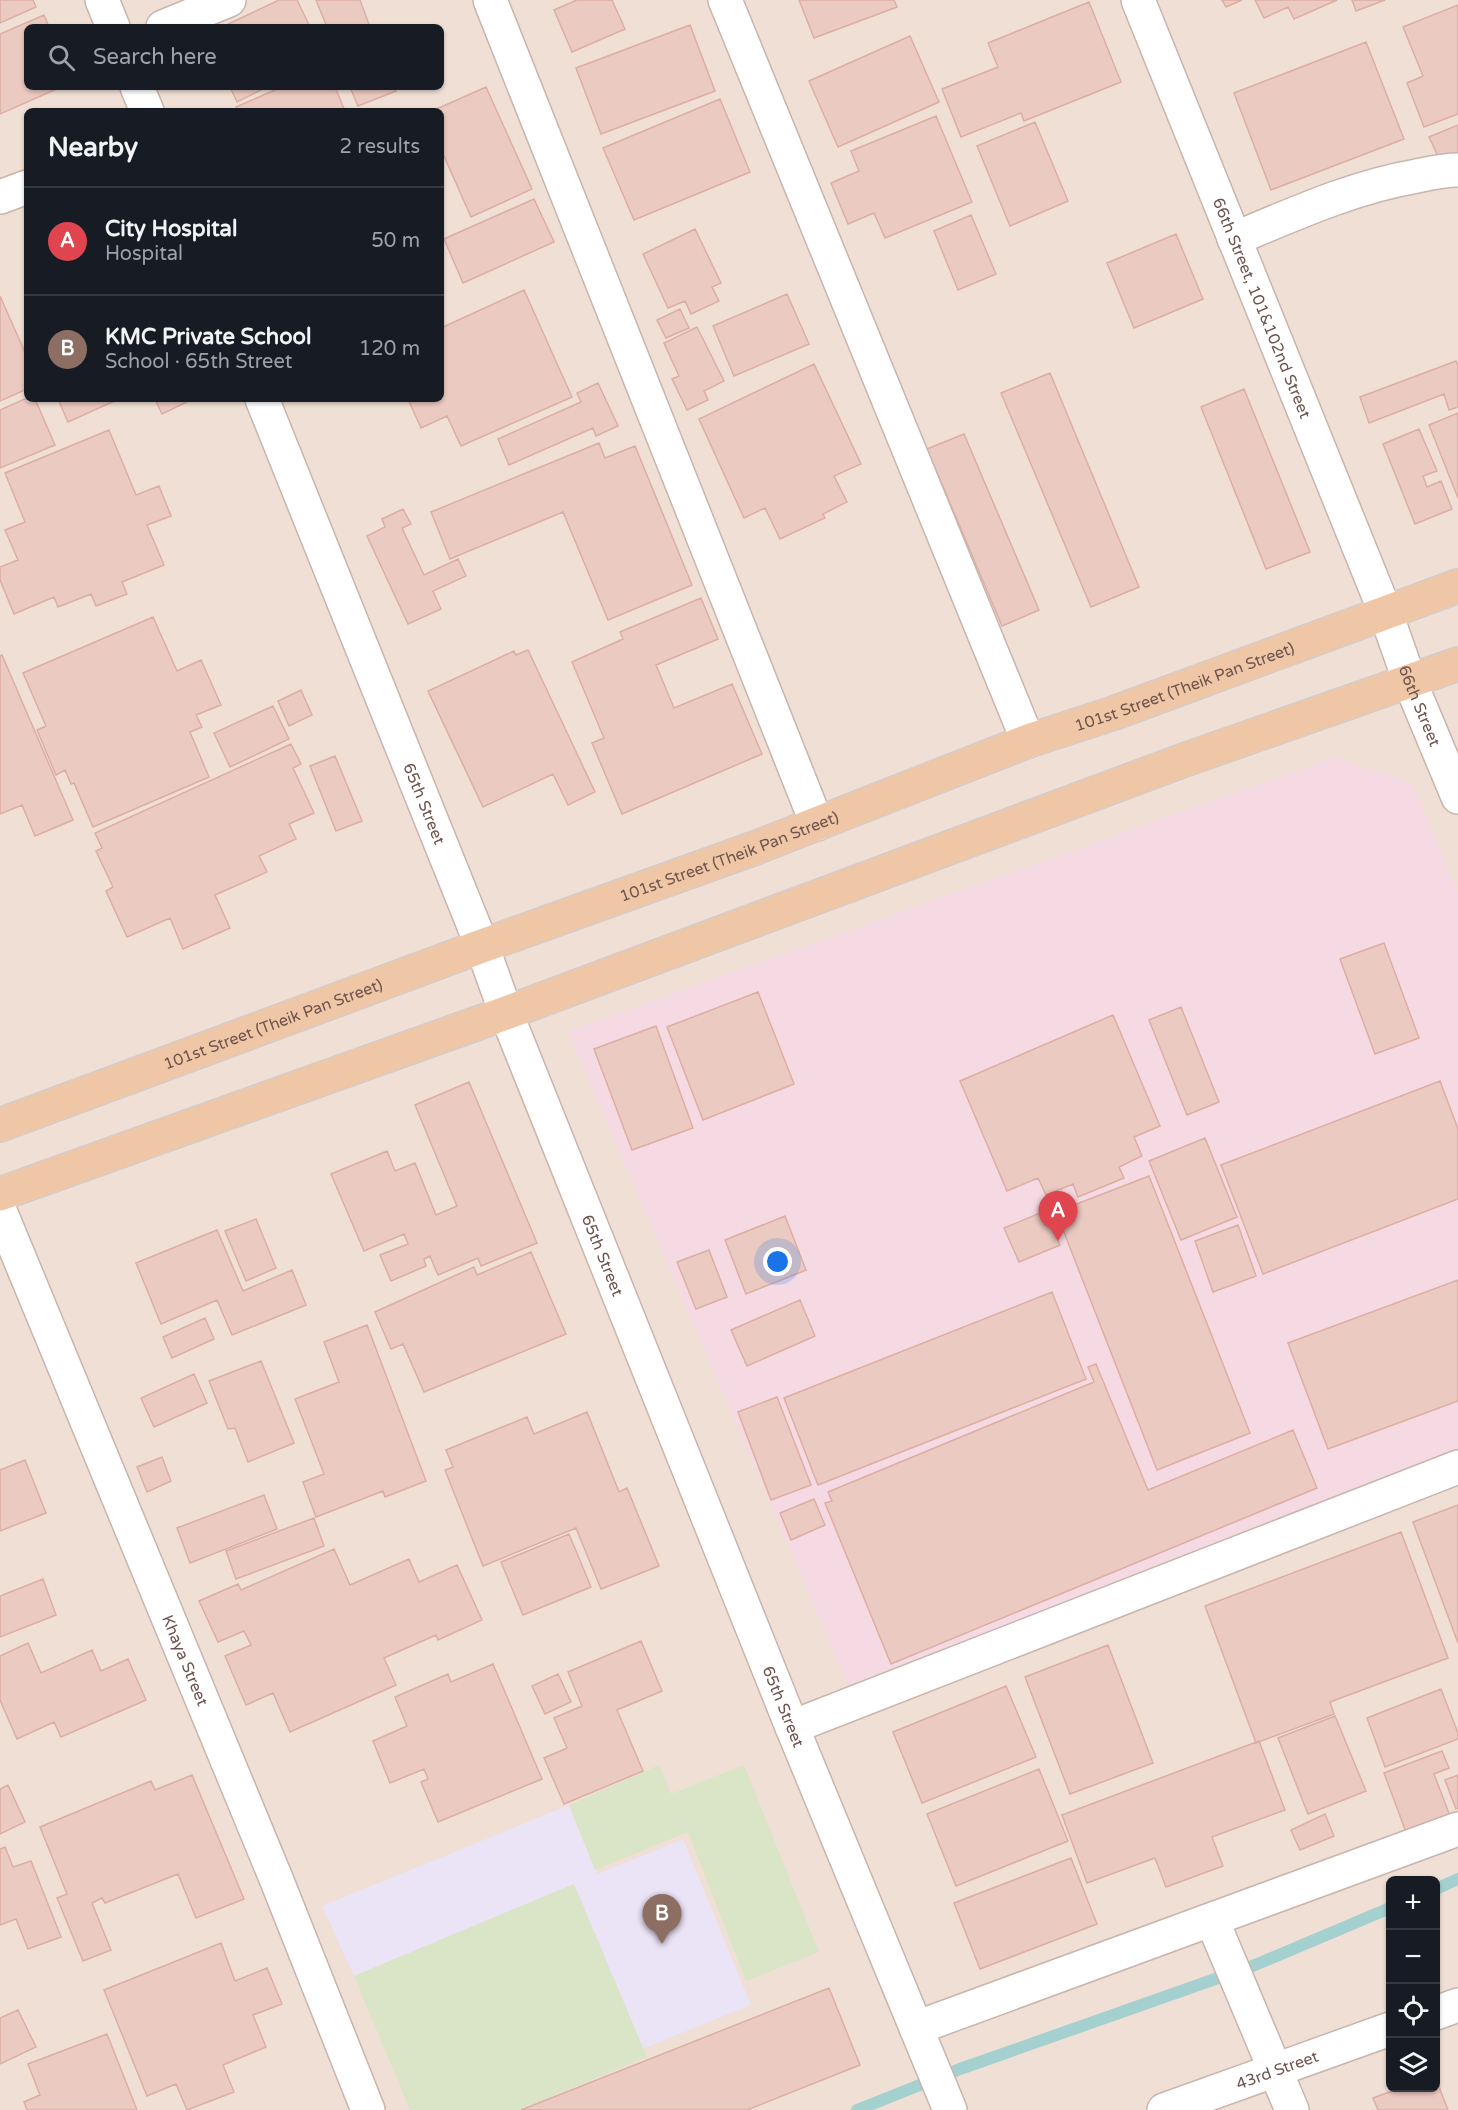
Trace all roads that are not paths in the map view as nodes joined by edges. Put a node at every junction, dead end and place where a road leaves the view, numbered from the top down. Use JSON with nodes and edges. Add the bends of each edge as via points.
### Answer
{"nodes":[{"id":1,"x":102,"y":0,"type":"edge"},
{"id":2,"x":229,"y":0,"type":"edge"},
{"id":3,"x":490,"y":0,"type":"edge"},
{"id":4,"x":725,"y":0,"type":"edge"},
{"id":5,"x":1138,"y":0,"type":"edge"},
{"id":6,"x":112,"y":24,"type":"edge"},
{"id":7,"x":170,"y":24,"type":"edge"},
{"id":8,"x":138,"y":90,"type":"edge"},
{"id":9,"x":146,"y":108,"type":"edge"},
{"id":10,"x":1458,"y":170,"type":"edge"},
{"id":11,"x":24,"y":188,"type":"edge"},
{"id":12,"x":0,"y":197,"type":"edge"},
{"id":13,"x":1234,"y":239,"type":"junction"},
{"id":14,"x":263,"y":402,"type":"edge"},
{"id":15,"x":1458,"y":586,"type":"edge"},
{"id":16,"x":1386,"y":614,"type":"junction"},
{"id":17,"x":1458,"y":664,"type":"edge"},
{"id":18,"x":1410,"y":682,"type":"junction"},
{"id":19,"x":1028,"y":741,"type":"junction"},
{"id":20,"x":1458,"y":797,"type":"edge"},
{"id":21,"x":817,"y":824,"type":"junction"},
{"id":22,"x":482,"y":946,"type":"junction"},
{"id":23,"x":506,"y":1013,"type":"junction"},
{"id":24,"x":0,"y":1125,"type":"edge"},
{"id":25,"x":0,"y":1194,"type":"edge"},
{"id":26,"x":0,"y":1211,"type":"edge"},
{"id":27,"x":1458,"y":1467,"type":"edge"},
{"id":28,"x":792,"y":1727,"type":"junction"},
{"id":29,"x":1458,"y":1829,"type":"edge"},
{"id":30,"x":1212,"y":1920,"type":"junction"},
{"id":31,"x":1458,"y":2005,"type":"edge"},
{"id":32,"x":1440,"y":2012,"type":"edge"},
{"id":33,"x":916,"y":2028,"type":"junction"},
{"id":34,"x":1386,"y":2030,"type":"edge"},
{"id":35,"x":1275,"y":2070,"type":"junction"},
{"id":36,"x":949,"y":2106,"type":"edge"},
{"id":37,"x":368,"y":2110,"type":"edge"},
{"id":38,"x":1164,"y":2110,"type":"edge"},
{"id":39,"x":1292,"y":2110,"type":"edge"}],
"edges":[{"from":1,"to":6,"type":"street"},
{"from":2,"to":7,"type":"street"},
{"from":3,"to":21,"type":"street"},
{"from":4,"to":19,"type":"street"},
{"from":5,"to":13,"type":"street","name":"66th Street, 101&102nd Street"},
{"from":8,"to":9,"type":"street"},
{"from":10,"to":13,"type":"street","via":[[1390,180]]},
{"from":11,"to":12,"type":"street"},
{"from":13,"to":16,"type":"street","name":"66th Street, 101&102nd Street"},
{"from":14,"to":22,"type":"street","name":"65th Street"},
{"from":15,"to":16,"type":"main road","name":"101st Street (Theik Pan Street)"},
{"from":16,"to":18,"type":"street","name":"66th Street"},
{"from":16,"to":19,"type":"main road","name":"101st Street (Theik Pan Street)"},
{"from":17,"to":18,"type":"main road"},
{"from":18,"to":20,"type":"street","name":"66th Street"},
{"from":18,"to":23,"type":"main road","via":[[1187,759]]},
{"from":19,"to":21,"type":"main road","name":"101st Street (Theik Pan Street)"},
{"from":21,"to":22,"type":"main road","name":"101st Street (Theik Pan Street)"},
{"from":22,"to":23,"type":"street","name":"65th Street"},
{"from":22,"to":24,"type":"main road","name":"101st Street (Theik Pan Street)"},
{"from":23,"to":25,"type":"main road"},
{"from":23,"to":28,"type":"street","name":"65th Street"},
{"from":26,"to":37,"type":"street","name":"Khaya Street"},
{"from":27,"to":28,"type":"street"},
{"from":28,"to":33,"type":"street","name":"65th Street"},
{"from":29,"to":30,"type":"street"},
{"from":30,"to":33,"type":"street"},
{"from":30,"to":35,"type":"street"},
{"from":31,"to":32,"type":"street"},
{"from":33,"to":36,"type":"street","name":"65th Street"},
{"from":34,"to":35,"type":"street","name":"43rd Street"},
{"from":35,"to":38,"type":"street","name":"43rd Street"},
{"from":35,"to":39,"type":"street"}]}
